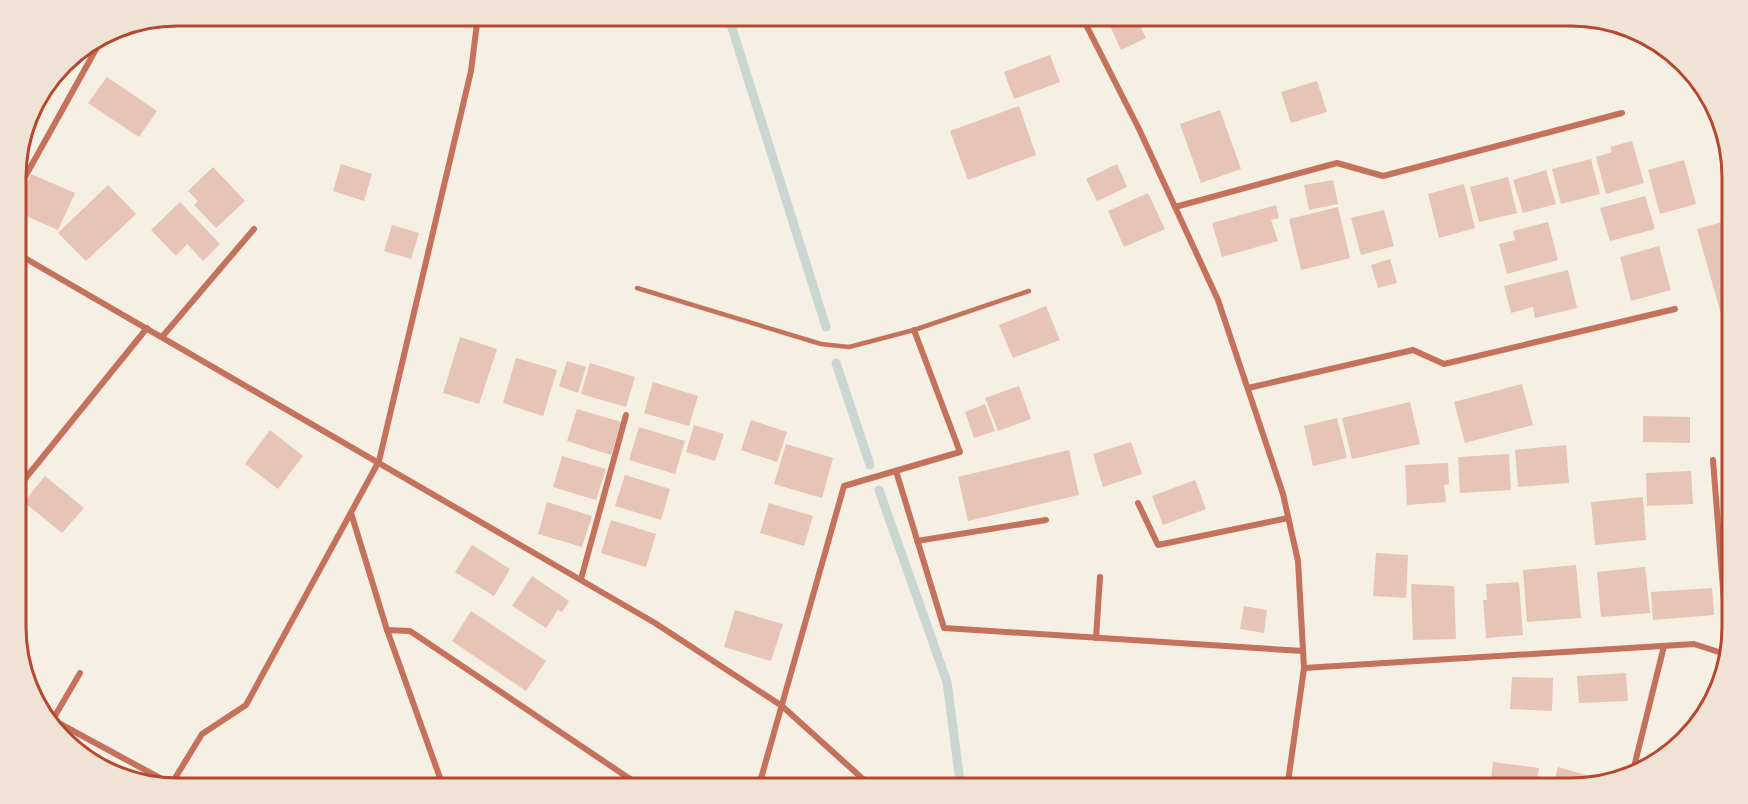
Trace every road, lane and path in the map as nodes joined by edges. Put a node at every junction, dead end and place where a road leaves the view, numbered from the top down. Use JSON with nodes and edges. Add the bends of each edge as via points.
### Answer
{"nodes":[{"id":1,"x":477,"y":26,"type":"edge"},
{"id":2,"x":1086,"y":26,"type":"edge"},
{"id":3,"x":96,"y":49,"type":"edge"},
{"id":4,"x":1622,"y":112,"type":"dead end"},
{"id":5,"x":26,"y":175,"type":"edge"},
{"id":6,"x":1175,"y":207,"type":"junction"},
{"id":7,"x":254,"y":229,"type":"dead end"},
{"id":8,"x":26,"y":259,"type":"edge"},
{"id":9,"x":637,"y":288,"type":"dead end"},
{"id":10,"x":1029,"y":291,"type":"dead end"},
{"id":11,"x":1675,"y":309,"type":"dead end"},
{"id":12,"x":147,"y":328,"type":"junction"},
{"id":13,"x":914,"y":330,"type":"junction"},
{"id":14,"x":162,"y":337,"type":"junction"},
{"id":15,"x":1248,"y":388,"type":"junction"},
{"id":16,"x":627,"y":415,"type":"dead end"},
{"id":17,"x":1713,"y":460,"type":"dead end"},
{"id":18,"x":379,"y":461,"type":"junction"},
{"id":19,"x":896,"y":471,"type":"junction"},
{"id":20,"x":26,"y":478,"type":"edge"},
{"id":21,"x":1138,"y":503,"type":"dead end"},
{"id":22,"x":351,"y":513,"type":"junction"},
{"id":23,"x":1288,"y":518,"type":"junction"},
{"id":24,"x":1046,"y":520,"type":"dead end"},
{"id":25,"x":917,"y":541,"type":"junction"},
{"id":26,"x":1722,"y":576,"type":"edge"},
{"id":27,"x":1100,"y":577,"type":"dead end"},
{"id":28,"x":580,"y":579,"type":"junction"},
{"id":29,"x":387,"y":630,"type":"junction"},
{"id":30,"x":1096,"y":638,"type":"junction"},
{"id":31,"x":1664,"y":646,"type":"junction"},
{"id":32,"x":1304,"y":651,"type":"junction"},
{"id":33,"x":1721,"y":652,"type":"edge"},
{"id":34,"x":1304,"y":668,"type":"junction"},
{"id":35,"x":80,"y":674,"type":"dead end"},
{"id":36,"x":782,"y":706,"type":"junction"},
{"id":37,"x":55,"y":717,"type":"edge"},
{"id":38,"x":61,"y":725,"type":"edge"},
{"id":39,"x":1635,"y":765,"type":"edge"},
{"id":40,"x":153,"y":777,"type":"edge"},
{"id":41,"x":175,"y":778,"type":"edge"},
{"id":42,"x":440,"y":778,"type":"edge"},
{"id":43,"x":629,"y":778,"type":"edge"},
{"id":44,"x":761,"y":778,"type":"edge"},
{"id":45,"x":861,"y":778,"type":"edge"},
{"id":46,"x":1289,"y":778,"type":"edge"}],
"edges":[{"from":1,"to":18,"type":"street","via":[[471,71]]},
{"from":2,"to":6,"type":"street"},
{"from":3,"to":5,"type":"street"},
{"from":4,"to":6,"type":"street","via":[[1383,176],[1337,163]]},
{"from":6,"to":15,"type":"street","via":[[1218,300]]},
{"from":7,"to":14,"type":"street"},
{"from":8,"to":12,"type":"street"},
{"from":9,"to":13,"type":"lane","via":[[820,344],[849,347]]},
{"from":10,"to":13,"type":"lane"},
{"from":11,"to":15,"type":"street","via":[[1444,364],[1413,350]]},
{"from":12,"to":14,"type":"street"},
{"from":12,"to":20,"type":"street"},
{"from":13,"to":19,"type":"street","via":[[960,452]]},
{"from":14,"to":18,"type":"street"},
{"from":15,"to":23,"type":"street"},
{"from":16,"to":28,"type":"street"},
{"from":17,"to":26,"type":"street"},
{"from":18,"to":22,"type":"street"},
{"from":18,"to":28,"type":"street"},
{"from":19,"to":25,"type":"street"},
{"from":19,"to":36,"type":"street","via":[[844,486]]},
{"from":21,"to":23,"type":"street","via":[[1158,544]]},
{"from":22,"to":29,"type":"street"},
{"from":22,"to":41,"type":"street","via":[[246,705],[202,734]]},
{"from":23,"to":32,"type":"street","via":[[1298,561]]},
{"from":24,"to":25,"type":"street"},
{"from":25,"to":30,"type":"street","via":[[944,628]]},
{"from":27,"to":30,"type":"street"},
{"from":28,"to":36,"type":"street"},
{"from":29,"to":42,"type":"street"},
{"from":29,"to":43,"type":"street","via":[[410,631]]},
{"from":30,"to":32,"type":"street"},
{"from":31,"to":33,"type":"street","via":[[1694,644]]},
{"from":31,"to":34,"type":"street"},
{"from":31,"to":39,"type":"street"},
{"from":32,"to":34,"type":"street"},
{"from":34,"to":46,"type":"street"},
{"from":35,"to":37,"type":"street"},
{"from":36,"to":44,"type":"street"},
{"from":36,"to":45,"type":"street"},
{"from":38,"to":40,"type":"street"}]}
